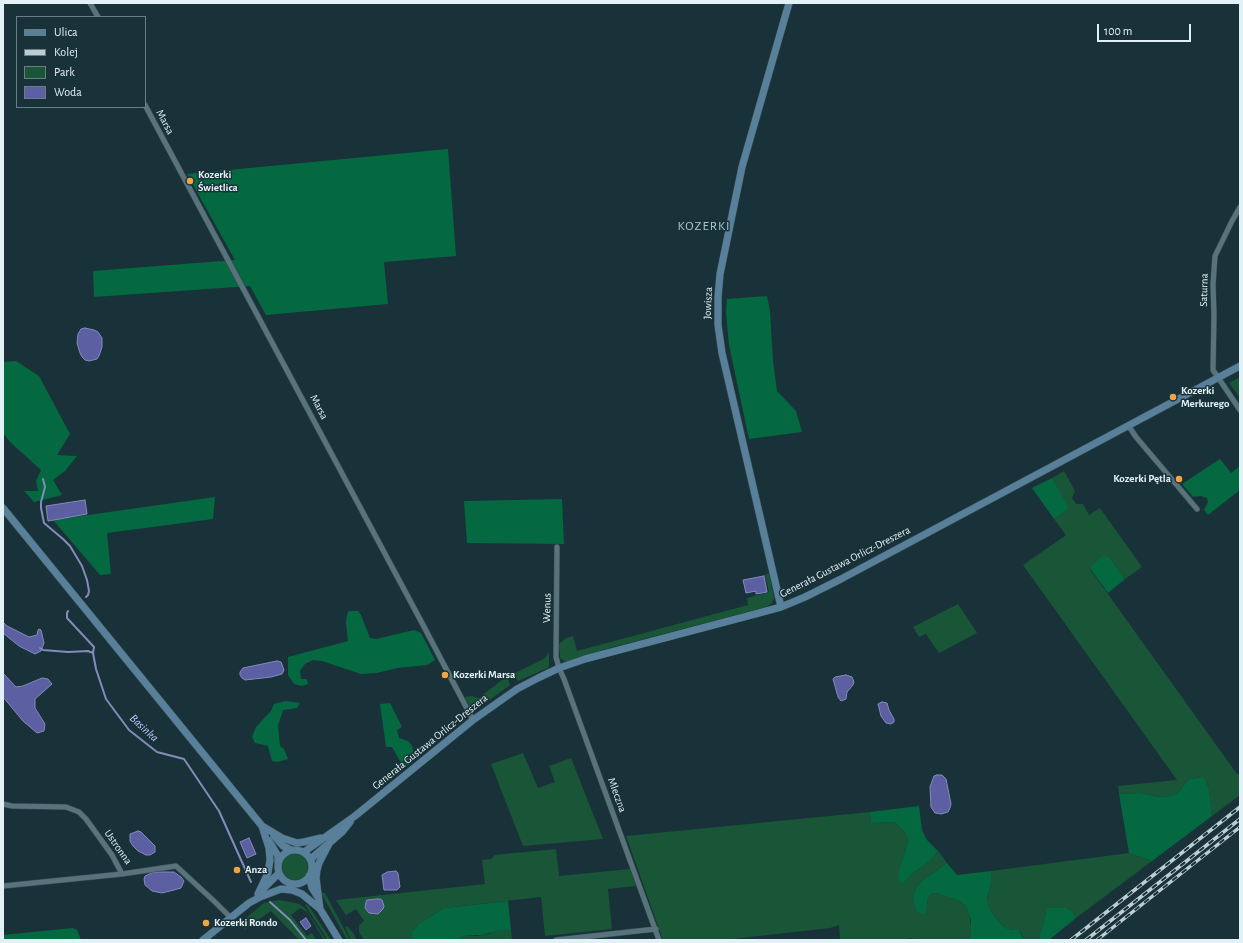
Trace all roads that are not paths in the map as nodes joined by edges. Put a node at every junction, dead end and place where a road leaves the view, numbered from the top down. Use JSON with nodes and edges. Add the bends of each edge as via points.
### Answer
{"nodes":[{"id":1,"x":90,"y":3,"type":"edge"},
{"id":2,"x":789,"y":3,"type":"edge"},
{"id":3,"x":97,"y":16,"type":"edge"},
{"id":4,"x":146,"y":108,"type":"edge"},
{"id":5,"x":1240,"y":207,"type":"edge"},
{"id":6,"x":1240,"y":366,"type":"edge"},
{"id":7,"x":1218,"y":378,"type":"junction"},
{"id":8,"x":1240,"y":410,"type":"edge"},
{"id":9,"x":1128,"y":426,"type":"junction"},
{"id":10,"x":3,"y":508,"type":"edge"},
{"id":11,"x":1197,"y":509,"type":"dead end"},
{"id":12,"x":557,"y":547,"type":"dead end"},
{"id":13,"x":781,"y":607,"type":"junction"},
{"id":14,"x":559,"y":668,"type":"junction"},
{"id":15,"x":472,"y":720,"type":"junction"},
{"id":16,"x":3,"y":804,"type":"edge"},
{"id":17,"x":265,"y":829,"type":"junction"},
{"id":18,"x":328,"y":839,"type":"junction"},
{"id":19,"x":291,"y":850,"type":"junction"},
{"id":20,"x":304,"y":852,"type":"junction"},
{"id":21,"x":311,"y":860,"type":"junction"},
{"id":22,"x":278,"y":862,"type":"junction"},
{"id":23,"x":279,"y":873,"type":"junction"},
{"id":24,"x":122,"y":874,"type":"junction"},
{"id":25,"x":309,"y":876,"type":"junction"},
{"id":26,"x":291,"y":883,"type":"junction"},
{"id":27,"x":3,"y":886,"type":"edge"},
{"id":28,"x":259,"y":896,"type":"junction"},
{"id":29,"x":319,"y":899,"type":"junction"},
{"id":30,"x":312,"y":903,"type":"junction"},
{"id":31,"x":320,"y":909,"type":"junction"},
{"id":32,"x":231,"y":918,"type":"junction"},
{"id":33,"x":656,"y":930,"type":"junction"},
{"id":34,"x":203,"y":940,"type":"edge"},
{"id":35,"x":339,"y":940,"type":"edge"},
{"id":36,"x":556,"y":940,"type":"edge"},
{"id":37,"x":660,"y":940,"type":"edge"}],
"edges":[{"from":1,"to":3,"type":"street"},
{"from":2,"to":13,"type":"main road","name":"Jowisza","via":[[742,167],[720,274],[718,297],[722,353]]},
{"from":4,"to":15,"type":"street","name":"Marsa"},
{"from":5,"to":7,"type":"street","name":"Saturna","via":[[1216,256],[1213,284],[1213,370]]},
{"from":6,"to":7,"type":"main road","name":"Generała Gustawa Orlicz-Dreszera"},
{"from":7,"to":8,"type":"street","name":"Saturna"},
{"from":7,"to":9,"type":"main road","name":"Generała Gustawa Orlicz-Dreszera"},
{"from":9,"to":11,"type":"street"},
{"from":9,"to":13,"type":"main road","name":"Generała Gustawa Orlicz-Dreszera","via":[[841,579]]},
{"from":10,"to":17,"type":"main road"},
{"from":12,"to":14,"type":"street","name":"Wenus","via":[[556,658]]},
{"from":13,"to":14,"type":"main road","name":"Generała Gustawa Orlicz-Dreszera","via":[[608,652]]},
{"from":14,"to":15,"type":"main road","name":"Generała Gustawa Orlicz-Dreszera","via":[[517,689]]},
{"from":14,"to":33,"type":"street","name":"Mleczna"},
{"from":15,"to":18,"type":"main road","name":"Generała Gustawa Orlicz-Dreszera","via":[[355,816],[342,832]]},
{"from":16,"to":24,"type":"street","name":"Ustronna","via":[[66,807],[80,812]]},
{"from":17,"to":18,"type":"main road","via":[[297,843]]},
{"from":17,"to":19,"type":"main road"},
{"from":17,"to":22,"type":"main road","via":[[278,856]]},
{"from":17,"to":28,"type":"main road","via":[[270,867]]},
{"from":18,"to":20,"type":"main road","name":"Generała Gustawa Orlicz-Dreszera"},
{"from":18,"to":21,"type":"main road","name":"Generała Gustawa Orlicz-Dreszera"},
{"from":18,"to":29,"type":"main road","via":[[317,870]]},
{"from":19,"to":20,"type":"main road"},
{"from":19,"to":22,"type":"main road","via":[[283,854]]},
{"from":20,"to":21,"type":"main road"},
{"from":21,"to":25,"type":"main road"},
{"from":22,"to":23,"type":"main road"},
{"from":23,"to":26,"type":"main road"},
{"from":23,"to":28,"type":"main road"},
{"from":24,"to":27,"type":"street"},
{"from":24,"to":32,"type":"street","name":"Ustronna","via":[[176,866]]},
{"from":25,"to":26,"type":"main road","via":[[303,882]]},
{"from":25,"to":29,"type":"main road","via":[[313,891]]},
{"from":26,"to":28,"type":"main road"},
{"from":26,"to":30,"type":"main road","via":[[300,885]]},
{"from":28,"to":30,"type":"main road","via":[[287,889],[302,894]]},
{"from":28,"to":32,"type":"main road"},
{"from":29,"to":31,"type":"main road"},
{"from":30,"to":31,"type":"main road"},
{"from":31,"to":35,"type":"main road"},
{"from":32,"to":34,"type":"main road"},
{"from":33,"to":36,"type":"street"},
{"from":33,"to":37,"type":"street","name":"Mleczna"}]}
